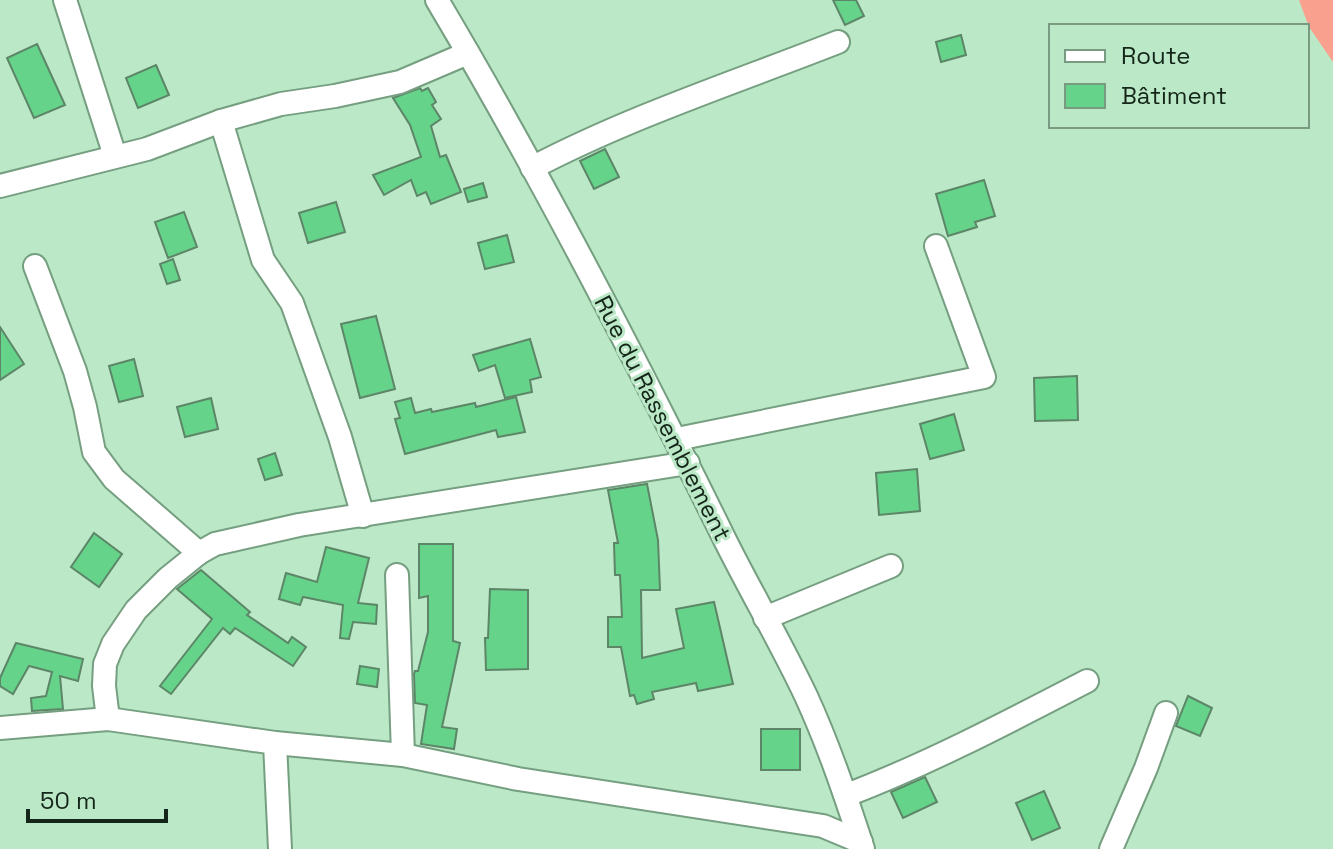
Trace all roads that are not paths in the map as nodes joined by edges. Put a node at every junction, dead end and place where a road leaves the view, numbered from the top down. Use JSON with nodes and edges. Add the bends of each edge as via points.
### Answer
{"nodes":[{"id":1,"x":65,"y":0,"type":"edge"},
{"id":2,"x":437,"y":0,"type":"edge"},
{"id":3,"x":838,"y":42,"type":"dead end"},
{"id":4,"x":468,"y":53,"type":"junction"},
{"id":5,"x":221,"y":121,"type":"junction"},
{"id":6,"x":115,"y":156,"type":"junction"},
{"id":7,"x":532,"y":168,"type":"junction"},
{"id":8,"x":0,"y":186,"type":"edge"},
{"id":9,"x":936,"y":246,"type":"dead end"},
{"id":10,"x":35,"y":266,"type":"dead end"},
{"id":11,"x":677,"y":439,"type":"junction"},
{"id":12,"x":688,"y":463,"type":"junction"},
{"id":13,"x":363,"y":516,"type":"junction"},
{"id":14,"x":199,"y":553,"type":"junction"},
{"id":15,"x":891,"y":566,"type":"dead end"},
{"id":16,"x":397,"y":575,"type":"dead end"},
{"id":17,"x":765,"y":618,"type":"junction"},
{"id":18,"x":1087,"y":681,"type":"dead end"},
{"id":19,"x":1166,"y":713,"type":"dead end"},
{"id":20,"x":108,"y":719,"type":"junction"},
{"id":21,"x":0,"y":728,"type":"edge"},
{"id":22,"x":275,"y":743,"type":"junction"},
{"id":23,"x":403,"y":755,"type":"junction"},
{"id":24,"x":847,"y":795,"type":"junction"},
{"id":25,"x":862,"y":846,"type":"edge"},
{"id":26,"x":280,"y":849,"type":"edge"},
{"id":27,"x":1111,"y":849,"type":"edge"}],
"edges":[{"from":1,"to":6,"type":"street"},
{"from":2,"to":4,"type":"street","name":"Rue du Rassemblement"},
{"from":3,"to":7,"type":"street"},
{"from":4,"to":5,"type":"street","via":[[400,82]]},
{"from":4,"to":7,"type":"street","name":"Rue du Rassemblement"},
{"from":5,"to":6,"type":"street"},
{"from":5,"to":13,"type":"street","via":[[263,260],[292,303]]},
{"from":6,"to":8,"type":"street"},
{"from":7,"to":11,"type":"street","name":"Rue du Rassemblement"},
{"from":9,"to":11,"type":"street","via":[[984,377]]},
{"from":10,"to":14,"type":"street","via":[[75,371],[94,452],[114,479]]},
{"from":11,"to":12,"type":"street","name":"Rue du Rassemblement"},
{"from":12,"to":13,"type":"street"},
{"from":12,"to":17,"type":"street","name":"Rue du Rassemblement"},
{"from":13,"to":14,"type":"street","via":[[259,532]]},
{"from":14,"to":20,"type":"street","via":[[136,610],[113,644],[105,664]]},
{"from":15,"to":17,"type":"street"},
{"from":16,"to":23,"type":"street"},
{"from":17,"to":24,"type":"street","name":"Rue du Rassemblement"},
{"from":18,"to":24,"type":"street","via":[[918,767]]},
{"from":19,"to":27,"type":"street"},
{"from":20,"to":21,"type":"street"},
{"from":20,"to":22,"type":"street"},
{"from":22,"to":23,"type":"street"},
{"from":22,"to":26,"type":"street"},
{"from":23,"to":25,"type":"street","via":[[518,779],[823,826]]},
{"from":24,"to":25,"type":"street","name":"Rue du Rassemblement"}]}
